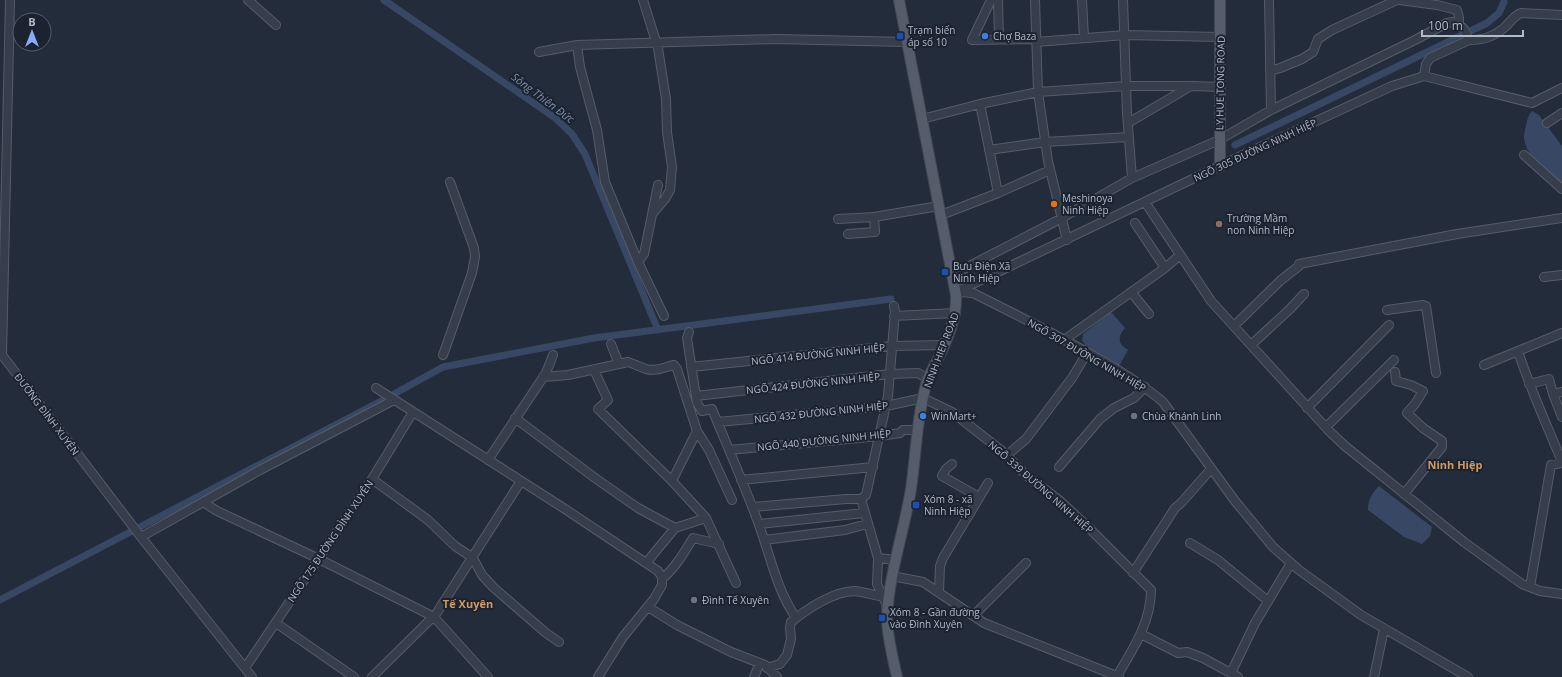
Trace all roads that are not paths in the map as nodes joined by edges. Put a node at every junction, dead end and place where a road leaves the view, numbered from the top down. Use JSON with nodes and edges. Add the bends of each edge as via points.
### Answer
{"nodes":[{"id":1,"x":10,"y":0,"type":"edge"},
{"id":2,"x":248,"y":0,"type":"edge"},
{"id":3,"x":643,"y":0,"type":"edge"},
{"id":4,"x":899,"y":0,"type":"edge"},
{"id":5,"x":991,"y":0,"type":"edge"},
{"id":6,"x":998,"y":0,"type":"edge"},
{"id":7,"x":1035,"y":0,"type":"edge"},
{"id":8,"x":1082,"y":0,"type":"edge"},
{"id":9,"x":1123,"y":0,"type":"edge"},
{"id":10,"x":1220,"y":0,"type":"edge"},
{"id":11,"x":1269,"y":0,"type":"edge"},
{"id":12,"x":1398,"y":0,"type":"edge"},
{"id":13,"x":1562,"y":15,"type":"edge"},
{"id":14,"x":276,"y":25,"type":"dead end"},
{"id":15,"x":1462,"y":27,"type":"junction"},
{"id":16,"x":1125,"y":35,"type":"junction"},
{"id":17,"x":1220,"y":37,"type":"junction"},
{"id":18,"x":1084,"y":38,"type":"junction"},
{"id":19,"x":998,"y":39,"type":"junction"},
{"id":20,"x":1468,"y":39,"type":"junction"},
{"id":21,"x":1036,"y":40,"type":"junction"},
{"id":22,"x":907,"y":42,"type":"junction"},
{"id":23,"x":656,"y":43,"type":"junction"},
{"id":24,"x":577,"y":45,"type":"junction"},
{"id":25,"x":538,"y":52,"type":"dead end"},
{"id":26,"x":1270,"y":71,"type":"junction"},
{"id":27,"x":1424,"y":76,"type":"junction"},
{"id":28,"x":1126,"y":86,"type":"junction"},
{"id":29,"x":1192,"y":86,"type":"junction"},
{"id":30,"x":1220,"y":87,"type":"junction"},
{"id":31,"x":1562,"y":88,"type":"edge"},
{"id":32,"x":1038,"y":92,"type":"junction"},
{"id":33,"x":980,"y":104,"type":"junction"},
{"id":34,"x":1271,"y":110,"type":"junction"},
{"id":35,"x":1562,"y":113,"type":"edge"},
{"id":36,"x":922,"y":119,"type":"junction"},
{"id":37,"x":1128,"y":123,"type":"junction"},
{"id":38,"x":1547,"y":123,"type":"dead end"},
{"id":39,"x":1129,"y":137,"type":"junction"},
{"id":40,"x":1219,"y":140,"type":"junction"},
{"id":41,"x":1045,"y":142,"type":"junction"},
{"id":42,"x":989,"y":150,"type":"junction"},
{"id":43,"x":1524,"y":155,"type":"dead end"},
{"id":44,"x":1220,"y":167,"type":"junction"},
{"id":45,"x":1050,"y":170,"type":"junction"},
{"id":46,"x":1132,"y":178,"type":"junction"},
{"id":47,"x":450,"y":182,"type":"dead end"},
{"id":48,"x":658,"y":184,"type":"dead end"},
{"id":49,"x":1562,"y":189,"type":"edge"},
{"id":50,"x":998,"y":193,"type":"junction"},
{"id":51,"x":1145,"y":202,"type":"junction"},
{"id":52,"x":940,"y":210,"type":"junction"},
{"id":53,"x":653,"y":213,"type":"junction"},
{"id":54,"x":874,"y":217,"type":"junction"},
{"id":55,"x":1062,"y":218,"type":"junction"},
{"id":56,"x":1562,"y":218,"type":"edge"},
{"id":57,"x":838,"y":219,"type":"dead end"},
{"id":58,"x":1135,"y":223,"type":"dead end"},
{"id":59,"x":848,"y":234,"type":"dead end"},
{"id":60,"x":1068,"y":240,"type":"junction"},
{"id":61,"x":1180,"y":255,"type":"junction"},
{"id":62,"x":638,"y":262,"type":"junction"},
{"id":63,"x":1165,"y":268,"type":"junction"},
{"id":64,"x":952,"y":275,"type":"junction"},
{"id":65,"x":1562,"y":275,"type":"edge"},
{"id":66,"x":1544,"y":277,"type":"dead end"},
{"id":67,"x":956,"y":292,"type":"junction"},
{"id":68,"x":1131,"y":292,"type":"junction"},
{"id":69,"x":1304,"y":294,"type":"dead end"},
{"id":70,"x":894,"y":306,"type":"dead end"},
{"id":71,"x":1387,"y":310,"type":"dead end"},
{"id":72,"x":956,"y":314,"type":"junction"},
{"id":73,"x":1149,"y":314,"type":"dead end"},
{"id":74,"x":664,"y":316,"type":"dead end"},
{"id":75,"x":894,"y":316,"type":"junction"},
{"id":76,"x":1389,"y":325,"type":"dead end"},
{"id":77,"x":1234,"y":326,"type":"junction"},
{"id":78,"x":689,"y":332,"type":"dead end"},
{"id":79,"x":1562,"y":333,"type":"edge"},
{"id":80,"x":1064,"y":340,"type":"junction"},
{"id":81,"x":611,"y":344,"type":"dead end"},
{"id":82,"x":944,"y":345,"type":"junction"},
{"id":83,"x":1251,"y":345,"type":"junction"},
{"id":84,"x":892,"y":346,"type":"junction"},
{"id":85,"x":1518,"y":351,"type":"junction"},
{"id":86,"x":1087,"y":353,"type":"junction"},
{"id":87,"x":443,"y":355,"type":"dead end"},
{"id":88,"x":553,"y":355,"type":"dead end"},
{"id":89,"x":1394,"y":360,"type":"dead end"},
{"id":90,"x":619,"y":364,"type":"junction"},
{"id":91,"x":1484,"y":366,"type":"dead end"},
{"id":92,"x":691,"y":367,"type":"junction"},
{"id":93,"x":594,"y":370,"type":"junction"},
{"id":94,"x":1395,"y":372,"type":"dead end"},
{"id":95,"x":1436,"y":373,"type":"dead end"},
{"id":96,"x":890,"y":374,"type":"junction"},
{"id":97,"x":544,"y":377,"type":"junction"},
{"id":98,"x":928,"y":379,"type":"junction"},
{"id":99,"x":1529,"y":384,"type":"junction"},
{"id":100,"x":1145,"y":387,"type":"junction"},
{"id":101,"x":376,"y":388,"type":"dead end"},
{"id":102,"x":1562,"y":392,"type":"edge"},
{"id":103,"x":1553,"y":394,"type":"junction"},
{"id":104,"x":696,"y":396,"type":"junction"},
{"id":105,"x":923,"y":398,"type":"junction"},
{"id":106,"x":394,"y":400,"type":"junction"},
{"id":107,"x":886,"y":406,"type":"junction"},
{"id":108,"x":1307,"y":408,"type":"junction"},
{"id":109,"x":413,"y":412,"type":"junction"},
{"id":110,"x":1562,"y":417,"type":"edge"},
{"id":111,"x":515,"y":418,"type":"junction"},
{"id":112,"x":718,"y":422,"type":"junction"},
{"id":113,"x":1326,"y":427,"type":"junction"},
{"id":114,"x":918,"y":430,"type":"junction"},
{"id":115,"x":697,"y":431,"type":"junction"},
{"id":116,"x":880,"y":436,"type":"junction"},
{"id":117,"x":729,"y":450,"type":"junction"},
{"id":118,"x":1006,"y":456,"type":"junction"},
{"id":119,"x":488,"y":460,"type":"junction"},
{"id":120,"x":1562,"y":463,"type":"edge"},
{"id":121,"x":952,"y":464,"type":"dead end"},
{"id":122,"x":873,"y":467,"type":"junction"},
{"id":123,"x":1058,"y":467,"type":"dead end"},
{"id":124,"x":1211,"y":469,"type":"junction"},
{"id":125,"x":372,"y":479,"type":"junction"},
{"id":126,"x":741,"y":480,"type":"junction"},
{"id":127,"x":521,"y":481,"type":"junction"},
{"id":128,"x":672,"y":481,"type":"junction"},
{"id":129,"x":988,"y":483,"type":"dead end"},
{"id":130,"x":1404,"y":494,"type":"junction"},
{"id":131,"x":979,"y":497,"type":"junction"},
{"id":132,"x":861,"y":499,"type":"junction"},
{"id":133,"x":732,"y":500,"type":"dead end"},
{"id":134,"x":203,"y":502,"type":"junction"},
{"id":135,"x":753,"y":507,"type":"junction"},
{"id":136,"x":864,"y":513,"type":"junction"},
{"id":137,"x":706,"y":518,"type":"junction"},
{"id":138,"x":759,"y":524,"type":"junction"},
{"id":139,"x":867,"y":524,"type":"junction"},
{"id":140,"x":675,"y":528,"type":"junction"},
{"id":141,"x":140,"y":535,"type":"junction"},
{"id":142,"x":764,"y":540,"type":"junction"},
{"id":143,"x":1190,"y":543,"type":"dead end"},
{"id":144,"x":719,"y":544,"type":"junction"},
{"id":145,"x":318,"y":558,"type":"junction"},
{"id":146,"x":473,"y":558,"type":"junction"},
{"id":147,"x":878,"y":558,"type":"junction"},
{"id":148,"x":896,"y":560,"type":"junction"},
{"id":149,"x":646,"y":563,"type":"junction"},
{"id":150,"x":1026,"y":563,"type":"dead end"},
{"id":151,"x":1291,"y":563,"type":"junction"},
{"id":152,"x":1133,"y":573,"type":"junction"},
{"id":153,"x":892,"y":576,"type":"junction"},
{"id":154,"x":662,"y":579,"type":"junction"},
{"id":155,"x":736,"y":583,"type":"dead end"},
{"id":156,"x":1530,"y":587,"type":"junction"},
{"id":157,"x":939,"y":592,"type":"junction"},
{"id":158,"x":1562,"y":594,"type":"edge"},
{"id":159,"x":883,"y":597,"type":"junction"},
{"id":160,"x":1268,"y":601,"type":"junction"},
{"id":161,"x":648,"y":606,"type":"junction"},
{"id":162,"x":887,"y":615,"type":"junction"},
{"id":163,"x":973,"y":616,"type":"junction"},
{"id":164,"x":434,"y":617,"type":"junction"},
{"id":165,"x":794,"y":620,"type":"junction"},
{"id":166,"x":276,"y":622,"type":"junction"},
{"id":167,"x":1384,"y":629,"type":"junction"},
{"id":168,"x":1141,"y":634,"type":"junction"},
{"id":169,"x":559,"y":642,"type":"dead end"},
{"id":170,"x":764,"y":666,"type":"junction"},
{"id":171,"x":245,"y":668,"type":"junction"},
{"id":172,"x":1101,"y":674,"type":"edge"},
{"id":173,"x":1235,"y":675,"type":"edge"},
{"id":174,"x":1460,"y":675,"type":"edge"},
{"id":175,"x":252,"y":677,"type":"edge"},
{"id":176,"x":354,"y":677,"type":"edge"},
{"id":177,"x":372,"y":677,"type":"edge"},
{"id":178,"x":488,"y":677,"type":"edge"},
{"id":179,"x":598,"y":677,"type":"edge"},
{"id":180,"x":754,"y":677,"type":"edge"},
{"id":181,"x":777,"y":677,"type":"edge"},
{"id":182,"x":897,"y":677,"type":"edge"},
{"id":183,"x":1118,"y":677,"type":"edge"},
{"id":184,"x":1374,"y":677,"type":"edge"},
{"id":185,"x":1468,"y":677,"type":"edge"}],
"edges":[{"from":1,"to":141,"type":"street","name":"ĐƯỜNG ĐÌNH XUYÊN","via":[[2,355]]},
{"from":2,"to":14,"type":"street"},
{"from":3,"to":23,"type":"street"},
{"from":4,"to":22,"type":"main road","name":"NINH HIEP ROAD"},
{"from":5,"to":19,"type":"street","via":[[972,40]]},
{"from":6,"to":19,"type":"street"},
{"from":7,"to":21,"type":"street"},
{"from":8,"to":18,"type":"street"},
{"from":9,"to":16,"type":"street"},
{"from":10,"to":17,"type":"main road","name":"LY HUE TONG ROAD"},
{"from":11,"to":26,"type":"street"},
{"from":12,"to":15,"type":"street","via":[[1457,10]]},
{"from":12,"to":26,"type":"street","via":[[1332,30],[1318,39],[1313,52]]},
{"from":13,"to":20,"type":"street","via":[[1521,13],[1491,36],[1482,40]]},
{"from":15,"to":20,"type":"street"},
{"from":15,"to":34,"type":"street","via":[[1453,22],[1447,23]]},
{"from":16,"to":17,"type":"street"},
{"from":16,"to":18,"type":"street"},
{"from":16,"to":28,"type":"street"},
{"from":17,"to":30,"type":"main road","name":"LY HUE TONG ROAD"},
{"from":18,"to":21,"type":"street"},
{"from":19,"to":21,"type":"street"},
{"from":20,"to":27,"type":"street","via":[[1430,58]]},
{"from":21,"to":32,"type":"street"},
{"from":22,"to":23,"type":"street","via":[[776,39]]},
{"from":22,"to":36,"type":"main road","name":"NINH HIEP ROAD"},
{"from":23,"to":24,"type":"street"},
{"from":23,"to":53,"type":"street","via":[[666,99],[672,167],[670,190]]},
{"from":24,"to":25,"type":"street"},
{"from":24,"to":62,"type":"street","via":[[580,67],[597,130],[605,182]]},
{"from":26,"to":34,"type":"street"},
{"from":27,"to":31,"type":"street","via":[[1532,104]]},
{"from":27,"to":44,"type":"street","name":"NGÕ 305 ĐƯỜNG NINH HIỆP","via":[[1392,86]]},
{"from":28,"to":29,"type":"street"},
{"from":28,"to":32,"type":"street"},
{"from":28,"to":37,"type":"street"},
{"from":29,"to":30,"type":"street"},
{"from":29,"to":37,"type":"street"},
{"from":30,"to":40,"type":"main road","name":"LY HUE TONG ROAD"},
{"from":32,"to":33,"type":"street"},
{"from":32,"to":41,"type":"street"},
{"from":33,"to":36,"type":"street"},
{"from":33,"to":42,"type":"street"},
{"from":34,"to":40,"type":"street"},
{"from":35,"to":38,"type":"street"},
{"from":36,"to":52,"type":"main road","name":"NINH HIEP ROAD"},
{"from":37,"to":39,"type":"street"},
{"from":39,"to":41,"type":"street"},
{"from":39,"to":46,"type":"street"},
{"from":40,"to":44,"type":"main road","name":"LY HUE TONG ROAD"},
{"from":40,"to":46,"type":"street"},
{"from":41,"to":42,"type":"street"},
{"from":41,"to":45,"type":"street"},
{"from":42,"to":50,"type":"street"},
{"from":43,"to":49,"type":"street"},
{"from":44,"to":51,"type":"street","name":"NGÕ 305 ĐƯỜNG NINH HIỆP"},
{"from":45,"to":50,"type":"street"},
{"from":45,"to":55,"type":"street"},
{"from":46,"to":55,"type":"street"},
{"from":47,"to":87,"type":"street","via":[[475,257],[472,273]]},
{"from":48,"to":53,"type":"street"},
{"from":50,"to":52,"type":"street"},
{"from":51,"to":60,"type":"street","name":"NGÕ 305 ĐƯỜNG NINH HIỆP"},
{"from":51,"to":61,"type":"street"},
{"from":52,"to":54,"type":"street"},
{"from":52,"to":64,"type":"main road","name":"NINH HIEP ROAD"},
{"from":53,"to":62,"type":"street","via":[[644,254]]},
{"from":54,"to":57,"type":"street"},
{"from":54,"to":59,"type":"street","via":[[875,232]]},
{"from":55,"to":60,"type":"street"},
{"from":55,"to":64,"type":"street"},
{"from":56,"to":77,"type":"street","via":[[1457,234],[1299,265]]},
{"from":58,"to":63,"type":"street"},
{"from":60,"to":67,"type":"street","name":"NGÕ 305 ĐƯỜNG NINH HIỆP"},
{"from":61,"to":63,"type":"street"},
{"from":61,"to":77,"type":"street","via":[[1211,301]]},
{"from":62,"to":74,"type":"street"},
{"from":63,"to":68,"type":"street"},
{"from":64,"to":67,"type":"main road","name":"NINH HIEP ROAD"},
{"from":65,"to":66,"type":"street"},
{"from":67,"to":72,"type":"main road","name":"NINH HIEP ROAD"},
{"from":67,"to":80,"type":"street","name":"NGÕ 307 ĐƯỜNG NINH HIỆP","via":[[973,293]]},
{"from":68,"to":73,"type":"street"},
{"from":68,"to":80,"type":"street"},
{"from":69,"to":83,"type":"street"},
{"from":70,"to":75,"type":"street"},
{"from":71,"to":95,"type":"street","via":[[1426,306]]},
{"from":72,"to":75,"type":"street"},
{"from":72,"to":82,"type":"main road","name":"NINH HIEP ROAD"},
{"from":75,"to":84,"type":"street"},
{"from":76,"to":108,"type":"street"},
{"from":77,"to":83,"type":"street"},
{"from":78,"to":92,"type":"street","via":[[687,338]]},
{"from":79,"to":85,"type":"street"},
{"from":80,"to":86,"type":"street","name":"NGÕ 307 ĐƯỜNG NINH HIỆP"},
{"from":81,"to":90,"type":"street"},
{"from":82,"to":84,"type":"street","name":"NGÕ 414 ĐƯỜNG NINH HIỆP"},
{"from":82,"to":98,"type":"main road","name":"NINH HIEP ROAD"},
{"from":83,"to":108,"type":"street"},
{"from":84,"to":92,"type":"street","name":"NGÕ 414 ĐƯỜNG NINH HIỆP"},
{"from":84,"to":96,"type":"street"},
{"from":85,"to":91,"type":"street"},
{"from":85,"to":99,"type":"street"},
{"from":86,"to":100,"type":"street","name":"NGÕ 307 ĐƯỜNG NINH HIỆP"},
{"from":86,"to":118,"type":"street","via":[[1072,378],[1026,439]]},
{"from":88,"to":97,"type":"street"},
{"from":89,"to":113,"type":"street"},
{"from":90,"to":93,"type":"street"},
{"from":90,"to":115,"type":"street","via":[[628,362],[654,370],[674,365]]},
{"from":92,"to":104,"type":"street"},
{"from":93,"to":97,"type":"street"},
{"from":93,"to":128,"type":"street","via":[[608,400],[598,409]]},
{"from":94,"to":130,"type":"street","via":[[1396,381],[1423,391],[1407,413],[1442,441],[1442,447]]},
{"from":96,"to":98,"type":"street","name":"NGÕ 424 ĐƯỜNG NINH HIỆP","via":[[918,373]]},
{"from":96,"to":104,"type":"street","name":"NGÕ 424 ĐƯỜNG NINH HIỆP"},
{"from":96,"to":107,"type":"street"},
{"from":97,"to":111,"type":"street"},
{"from":98,"to":105,"type":"main road","name":"NINH HIEP ROAD"},
{"from":99,"to":103,"type":"street","via":[[1549,379]]},
{"from":99,"to":120,"type":"street"},
{"from":100,"to":123,"type":"street","via":[[1134,398],[1114,408],[1100,419]]},
{"from":100,"to":124,"type":"street","name":"NGÕ 307 ĐƯỜNG NINH HIỆP","via":[[1163,402]]},
{"from":101,"to":106,"type":"street"},
{"from":102,"to":103,"type":"street"},
{"from":103,"to":110,"type":"street"},
{"from":104,"to":112,"type":"street","via":[[702,411],[712,409]]},
{"from":105,"to":107,"type":"street","name":"NGÕ 432 ĐƯỜNG NINH HIỆP"},
{"from":105,"to":114,"type":"main road","name":"NINH HIEP ROAD"},
{"from":105,"to":118,"type":"street","name":"NGÕ 339 ĐƯỜNG NINH HIỆP","via":[[952,412]]},
{"from":106,"to":109,"type":"street"},
{"from":106,"to":134,"type":"street"},
{"from":107,"to":112,"type":"street","name":"NGÕ 432 ĐƯỜNG NINH HIỆP"},
{"from":107,"to":116,"type":"street"},
{"from":108,"to":113,"type":"street"},
{"from":109,"to":119,"type":"street"},
{"from":109,"to":125,"type":"street","name":"NGÕ 175 ĐƯỜNG ĐÌNH XUYÊN"},
{"from":111,"to":119,"type":"street"},
{"from":111,"to":140,"type":"street","via":[[638,508]]},
{"from":112,"to":117,"type":"street"},
{"from":113,"to":130,"type":"street","via":[[1345,446]]},
{"from":114,"to":116,"type":"street","name":"NGÕ 440 ĐƯỜNG NINH HIỆP","via":[[903,430],[900,433]]},
{"from":114,"to":148,"type":"main road","name":"NINH HIEP ROAD","via":[[909,499]]},
{"from":115,"to":128,"type":"street"},
{"from":115,"to":133,"type":"street","via":[[709,450]]},
{"from":116,"to":117,"type":"street","name":"NGÕ 440 ĐƯỜNG NINH HIỆP"},
{"from":116,"to":122,"type":"street"},
{"from":117,"to":126,"type":"street"},
{"from":118,"to":152,"type":"street","name":"NGÕ 339 ĐƯỜNG NINH HIỆP","via":[[1026,475],[1060,500]]},
{"from":119,"to":127,"type":"street"},
{"from":120,"to":156,"type":"street","via":[[1551,465]]},
{"from":121,"to":131,"type":"street","via":[[942,476]]},
{"from":122,"to":126,"type":"street"},
{"from":122,"to":132,"type":"street","via":[[866,495]]},
{"from":124,"to":151,"type":"street","name":"NGÕ 307 ĐƯỜNG NINH HIỆP","via":[[1273,547]]},
{"from":124,"to":152,"type":"street","via":[[1175,508]]},
{"from":125,"to":145,"type":"street","name":"NGÕ 175 ĐƯỜNG ĐÌNH XUYÊN"},
{"from":125,"to":146,"type":"street","via":[[428,520],[455,546]]},
{"from":126,"to":135,"type":"street"},
{"from":127,"to":146,"type":"street"},
{"from":127,"to":149,"type":"street"},
{"from":128,"to":137,"type":"street"},
{"from":129,"to":131,"type":"street"},
{"from":130,"to":156,"type":"street","via":[[1464,542],[1522,584]]},
{"from":131,"to":157,"type":"street","via":[[943,558],[940,566]]},
{"from":132,"to":135,"type":"street"},
{"from":132,"to":136,"type":"street"},
{"from":134,"to":141,"type":"street"},
{"from":134,"to":145,"type":"street"},
{"from":135,"to":138,"type":"street"},
{"from":136,"to":138,"type":"street"},
{"from":136,"to":139,"type":"street"},
{"from":137,"to":140,"type":"street"},
{"from":137,"to":144,"type":"street"},
{"from":138,"to":142,"type":"street"},
{"from":139,"to":142,"type":"street","via":[[845,530]]},
{"from":139,"to":147,"type":"street"},
{"from":140,"to":149,"type":"street"},
{"from":141,"to":171,"type":"street"},
{"from":142,"to":165,"type":"street","via":[[776,581]]},
{"from":143,"to":160,"type":"street","via":[[1218,560]]},
{"from":144,"to":154,"type":"street","via":[[693,538]]},
{"from":144,"to":155,"type":"street"},
{"from":145,"to":164,"type":"street"},
{"from":145,"to":166,"type":"street","name":"NGÕ 175 ĐƯỜNG ĐÌNH XUYÊN"},
{"from":146,"to":164,"type":"street"},
{"from":146,"to":169,"type":"street","via":[[482,575],[493,586]]},
{"from":147,"to":148,"type":"street"},
{"from":147,"to":159,"type":"street","via":[[877,584]]},
{"from":148,"to":153,"type":"main road","name":"NINH HIEP ROAD"},
{"from":149,"to":154,"type":"street","via":[[658,571]]},
{"from":150,"to":163,"type":"street"},
{"from":151,"to":160,"type":"street"},
{"from":151,"to":167,"type":"street","name":"NGÕ 307 ĐƯỜNG NINH HIỆP"},
{"from":152,"to":168,"type":"street","name":"NGÕ 339 ĐƯỜNG NINH HIỆP","via":[[1151,590],[1151,602]]},
{"from":153,"to":157,"type":"street","via":[[923,582]]},
{"from":153,"to":162,"type":"main road","name":"NINH HIEP ROAD"},
{"from":154,"to":161,"type":"street","via":[[662,585]]},
{"from":156,"to":158,"type":"street"},
{"from":157,"to":163,"type":"street"},
{"from":159,"to":162,"type":"street"},
{"from":159,"to":165,"type":"street","via":[[856,591],[839,594]]},
{"from":160,"to":173,"type":"street","via":[[1255,623]]},
{"from":161,"to":170,"type":"street","via":[[677,625]]},
{"from":161,"to":179,"type":"street","via":[[623,637]]},
{"from":162,"to":182,"type":"main road","name":"NINH HIEP ROAD"},
{"from":163,"to":172,"type":"street"},
{"from":164,"to":177,"type":"street"},
{"from":164,"to":178,"type":"street"},
{"from":165,"to":170,"type":"street","via":[[790,628],[792,639],[787,655],[780,664]]},
{"from":166,"to":171,"type":"street","name":"NGÕ 175 ĐƯỜNG ĐÌNH XUYÊN"},
{"from":166,"to":176,"type":"street"},
{"from":167,"to":174,"type":"street","name":"NGÕ 307 ĐƯỜNG NINH HIỆP"},
{"from":167,"to":184,"type":"street"},
{"from":168,"to":173,"type":"street","via":[[1178,653],[1187,652],[1203,658]]},
{"from":168,"to":183,"type":"street","name":"NGÕ 339 ĐƯỜNG NINH HIỆP"},
{"from":170,"to":180,"type":"street"},
{"from":170,"to":181,"type":"street"},
{"from":171,"to":175,"type":"street"},
{"from":172,"to":183,"type":"street"},
{"from":174,"to":185,"type":"street","name":"NGÕ 307 ĐƯỜNG NINH HIỆP"}]}
